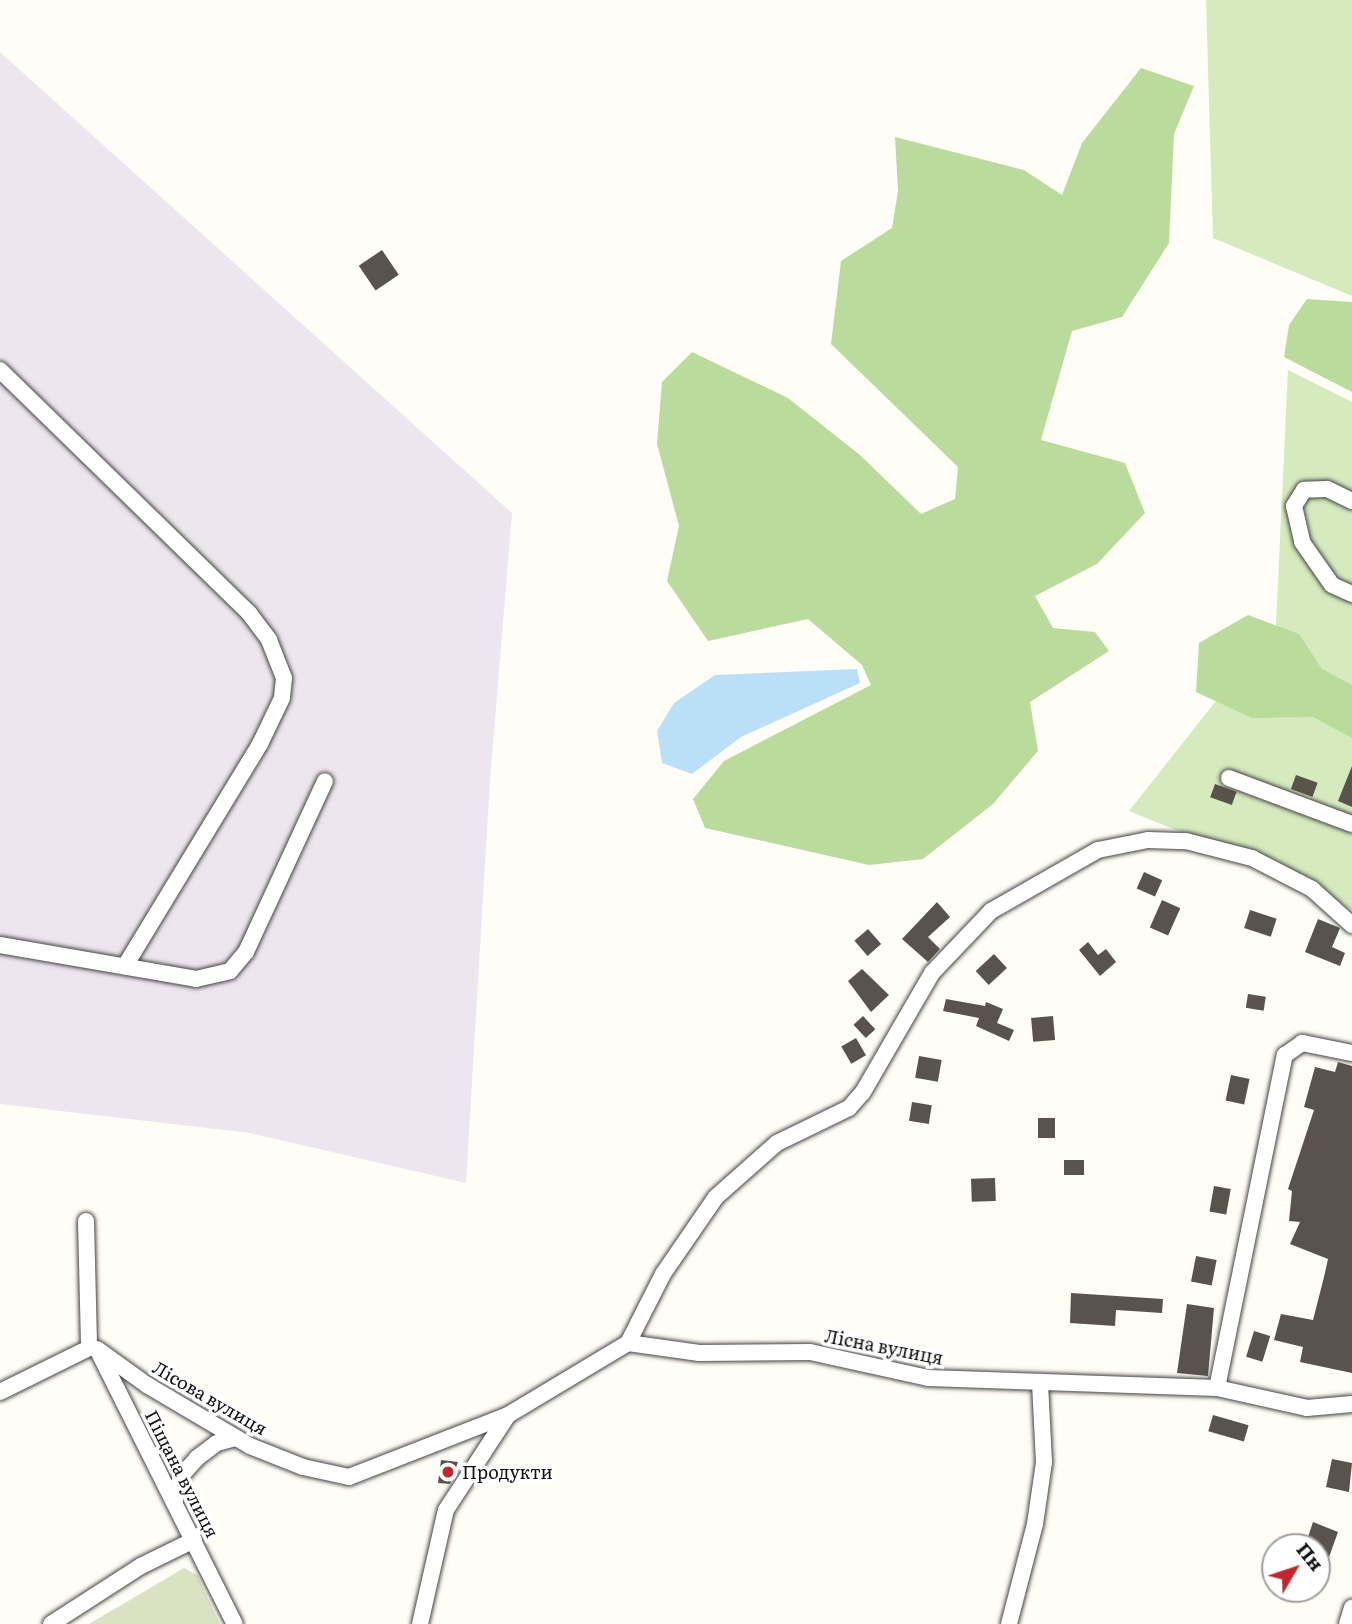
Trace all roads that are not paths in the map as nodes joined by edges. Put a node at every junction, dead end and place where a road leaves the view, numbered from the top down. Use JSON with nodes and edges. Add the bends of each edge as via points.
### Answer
{"nodes":[{"id":1,"x":0,"y":370,"type":"edge"},
{"id":2,"x":1352,"y":501,"type":"edge"},
{"id":3,"x":1352,"y":594,"type":"edge"},
{"id":4,"x":1229,"y":778,"type":"dead end"},
{"id":5,"x":325,"y":782,"type":"dead end"},
{"id":6,"x":1352,"y":824,"type":"edge"},
{"id":7,"x":1352,"y":925,"type":"edge"},
{"id":8,"x":0,"y":945,"type":"edge"},
{"id":9,"x":125,"y":966,"type":"junction"},
{"id":10,"x":1352,"y":1053,"type":"edge"},
{"id":11,"x":86,"y":1221,"type":"dead end"},
{"id":12,"x":628,"y":1343,"type":"junction"},
{"id":13,"x":93,"y":1348,"type":"junction"},
{"id":14,"x":1040,"y":1384,"type":"junction"},
{"id":15,"x":1217,"y":1388,"type":"junction"},
{"id":16,"x":0,"y":1392,"type":"edge"},
{"id":17,"x":1352,"y":1404,"type":"edge"},
{"id":18,"x":508,"y":1415,"type":"junction"},
{"id":19,"x":236,"y":1438,"type":"junction"},
{"id":20,"x":175,"y":1500,"type":"junction"},
{"id":21,"x":194,"y":1540,"type":"junction"},
{"id":22,"x":1352,"y":1608,"type":"edge"},
{"id":23,"x":51,"y":1624,"type":"edge"},
{"id":24,"x":235,"y":1624,"type":"edge"},
{"id":25,"x":420,"y":1624,"type":"edge"},
{"id":26,"x":1009,"y":1624,"type":"edge"},
{"id":27,"x":1347,"y":1624,"type":"edge"}],
"edges":[{"from":1,"to":9,"type":"street","via":[[249,613],[269,640],[284,678],[282,698],[260,744]]},
{"from":2,"to":3,"type":"street","via":[[1327,489],[1304,490],[1294,506],[1302,542],[1332,585]]},
{"from":4,"to":6,"type":"street"},
{"from":5,"to":9,"type":"street","via":[[246,952],[230,971],[196,979]]},
{"from":7,"to":12,"type":"street","via":[[1312,889],[1252,858],[1186,841],[1116,845],[1060,868],[991,911],[932,973],[849,1108],[777,1143],[716,1197],[663,1275]]},
{"from":8,"to":9,"type":"street"},
{"from":10,"to":15,"type":"street","via":[[1302,1043],[1286,1055]]},
{"from":11,"to":13,"type":"street"},
{"from":12,"to":14,"type":"street","name":"Лісна вулиця","via":[[699,1353],[810,1352],[928,1378]]},
{"from":12,"to":18,"type":"street","name":"Лісова вулиця"},
{"from":13,"to":16,"type":"street"},
{"from":13,"to":19,"type":"street","name":"Лісова вулиця"},
{"from":13,"to":20,"type":"street","name":"Піщана вулиця"},
{"from":14,"to":15,"type":"street","name":"Лісна вулиця"},
{"from":14,"to":26,"type":"street","via":[[1044,1462],[1035,1524]]},
{"from":15,"to":17,"type":"street","name":"Лісна вулиця","via":[[1307,1408]]},
{"from":18,"to":19,"type":"street","name":"Лісова вулиця","via":[[349,1477],[303,1467]]},
{"from":18,"to":25,"type":"street","via":[[446,1510]]},
{"from":19,"to":20,"type":"street","via":[[217,1443],[197,1458],[181,1476]]},
{"from":20,"to":21,"type":"street","name":"Піщана вулиця"},
{"from":21,"to":23,"type":"street","via":[[141,1566]]},
{"from":21,"to":24,"type":"street","name":"Піщана вулиця"},
{"from":22,"to":27,"type":"street"}]}
